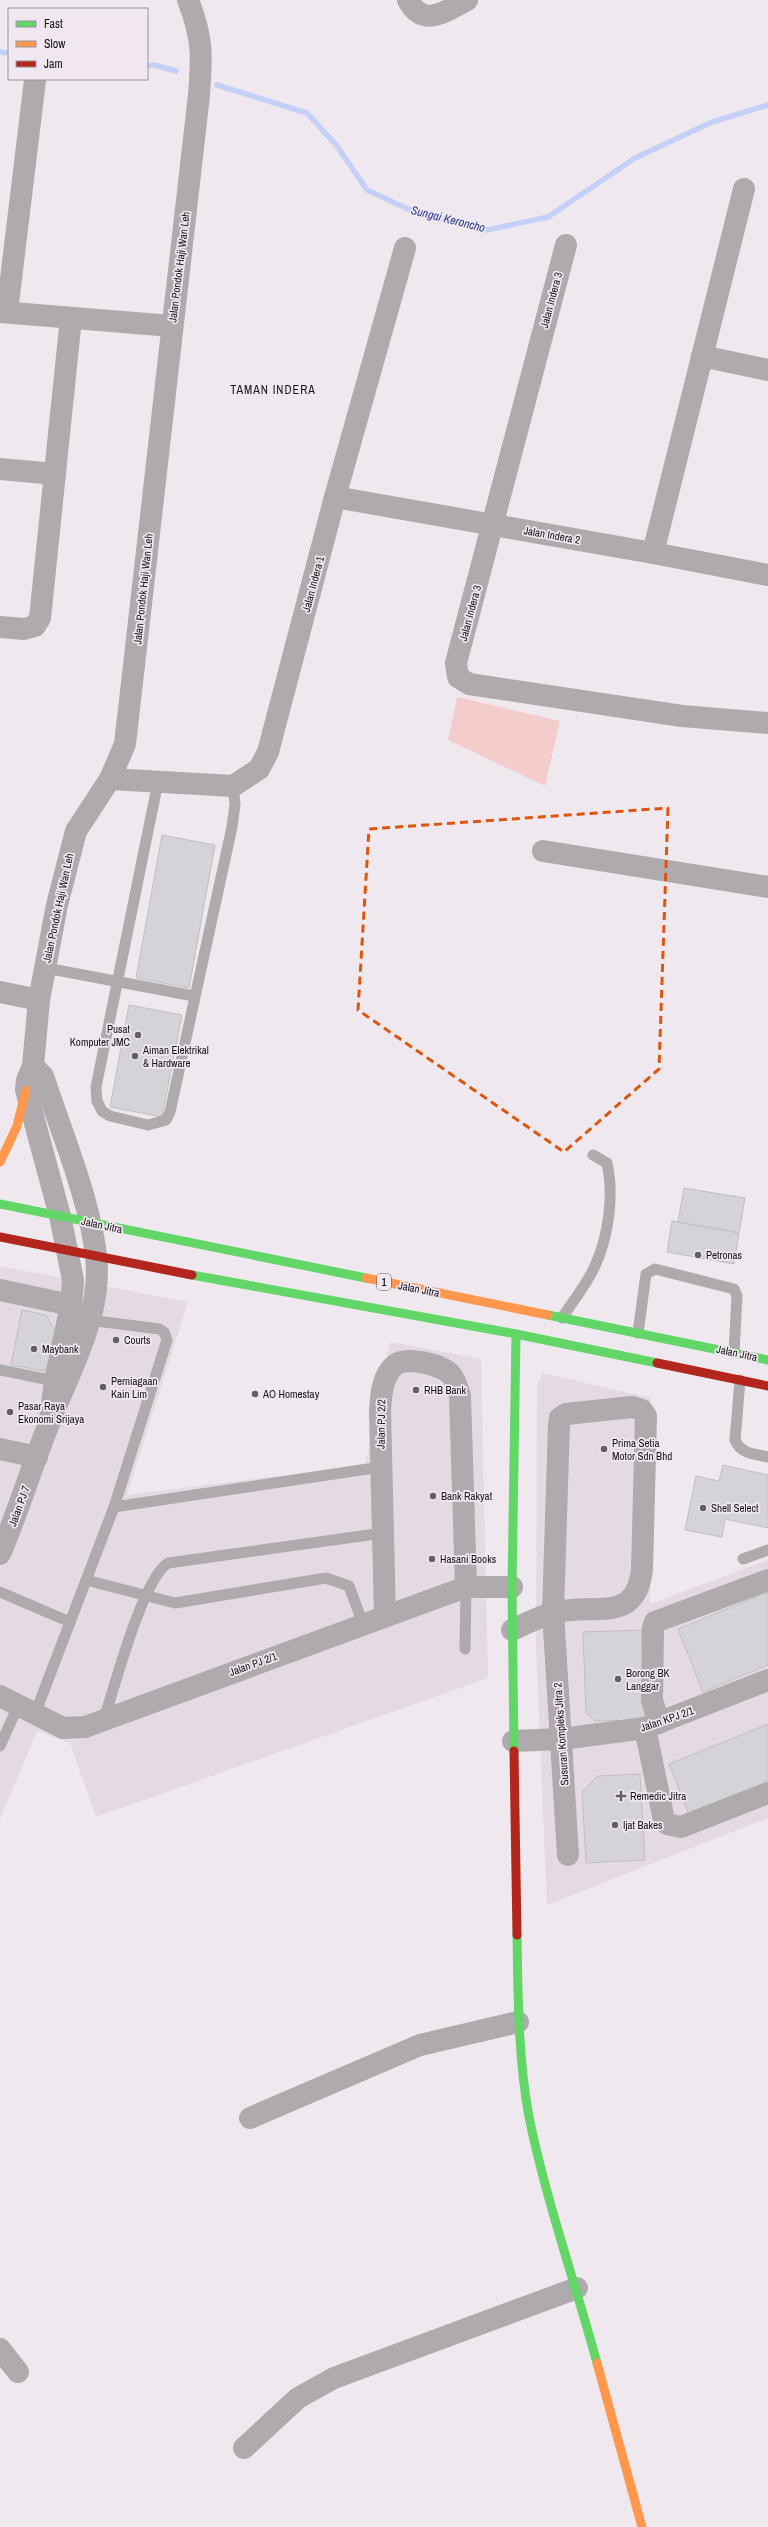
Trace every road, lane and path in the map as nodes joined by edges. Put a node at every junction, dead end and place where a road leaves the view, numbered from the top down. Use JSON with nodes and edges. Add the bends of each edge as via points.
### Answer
{"nodes":[{"id":1,"x":188,"y":0,"type":"edge"},
{"id":2,"x":408,"y":0,"type":"edge"},
{"id":3,"x":467,"y":0,"type":"edge"},
{"id":4,"x":35,"y":80,"type":"edge"},
{"id":5,"x":744,"y":189,"type":"dead end"},
{"id":6,"x":566,"y":245,"type":"dead end"},
{"id":7,"x":405,"y":248,"type":"dead end"},
{"id":8,"x":4,"y":312,"type":"edge"},
{"id":9,"x":71,"y":318,"type":"junction"},
{"id":10,"x":172,"y":326,"type":"junction"},
{"id":11,"x":702,"y":356,"type":"junction"},
{"id":12,"x":768,"y":370,"type":"edge"},
{"id":13,"x":0,"y":469,"type":"edge"},
{"id":14,"x":55,"y":474,"type":"junction"},
{"id":15,"x":335,"y":497,"type":"junction"},
{"id":16,"x":493,"y":525,"type":"junction"},
{"id":17,"x":652,"y":553,"type":"junction"},
{"id":18,"x":768,"y":575,"type":"edge"},
{"id":19,"x":0,"y":627,"type":"edge"},
{"id":20,"x":768,"y":723,"type":"edge"},
{"id":21,"x":110,"y":779,"type":"junction"},
{"id":22,"x":158,"y":782,"type":"junction"},
{"id":23,"x":233,"y":786,"type":"junction"},
{"id":24,"x":543,"y":851,"type":"dead end"},
{"id":25,"x":768,"y":887,"type":"edge"},
{"id":26,"x":46,"y":968,"type":"junction"},
{"id":27,"x":118,"y":983,"type":"junction"},
{"id":28,"x":0,"y":992,"type":"edge"},
{"id":29,"x":194,"y":996,"type":"junction"},
{"id":30,"x":39,"y":1000,"type":"junction"},
{"id":31,"x":33,"y":1066,"type":"junction"},
{"id":32,"x":26,"y":1090,"type":"junction"},
{"id":33,"x":2,"y":1155,"type":"edge"},
{"id":34,"x":593,"y":1155,"type":"dead end"},
{"id":35,"x":0,"y":1204,"type":"edge"},
{"id":36,"x":60,"y":1216,"type":"junction"},
{"id":37,"x":89,"y":1222,"type":"junction"},
{"id":38,"x":0,"y":1236,"type":"edge"},
{"id":39,"x":67,"y":1250,"type":"junction"},
{"id":40,"x":96,"y":1256,"type":"junction"},
{"id":41,"x":0,"y":1290,"type":"edge"},
{"id":42,"x":71,"y":1305,"type":"junction"},
{"id":43,"x":562,"y":1318,"type":"junction"},
{"id":44,"x":89,"y":1320,"type":"junction"},
{"id":45,"x":638,"y":1333,"type":"junction"},
{"id":46,"x":516,"y":1334,"type":"junction"},
{"id":47,"x":734,"y":1353,"type":"junction"},
{"id":48,"x":768,"y":1360,"type":"edge"},
{"id":49,"x":0,"y":1370,"type":"edge"},
{"id":50,"x":740,"y":1380,"type":"junction"},
{"id":51,"x":55,"y":1381,"type":"junction"},
{"id":52,"x":768,"y":1386,"type":"edge"},
{"id":53,"x":50,"y":1420,"type":"junction"},
{"id":54,"x":0,"y":1449,"type":"edge"},
{"id":55,"x":37,"y":1457,"type":"junction"},
{"id":56,"x":768,"y":1457,"type":"edge"},
{"id":57,"x":381,"y":1467,"type":"junction"},
{"id":58,"x":114,"y":1507,"type":"junction"},
{"id":59,"x":4,"y":1533,"type":"edge"},
{"id":60,"x":383,"y":1533,"type":"junction"},
{"id":61,"x":768,"y":1550,"type":"edge"},
{"id":62,"x":0,"y":1554,"type":"edge"},
{"id":63,"x":743,"y":1558,"type":"dead end"},
{"id":64,"x":86,"y":1580,"type":"junction"},
{"id":65,"x":768,"y":1580,"type":"edge"},
{"id":66,"x":466,"y":1587,"type":"junction"},
{"id":67,"x":512,"y":1587,"type":"junction"},
{"id":68,"x":0,"y":1592,"type":"edge"},
{"id":69,"x":145,"y":1597,"type":"junction"},
{"id":70,"x":553,"y":1612,"type":"junction"},
{"id":71,"x":385,"y":1616,"type":"junction"},
{"id":72,"x":70,"y":1622,"type":"junction"},
{"id":73,"x":363,"y":1624,"type":"junction"},
{"id":74,"x":512,"y":1630,"type":"junction"},
{"id":75,"x":465,"y":1649,"type":"dead end"},
{"id":76,"x":768,"y":1680,"type":"edge"},
{"id":77,"x":18,"y":1705,"type":"edge"},
{"id":78,"x":104,"y":1719,"type":"junction"},
{"id":79,"x":652,"y":1726,"type":"junction"},
{"id":80,"x":562,"y":1739,"type":"junction"},
{"id":81,"x":513,"y":1740,"type":"junction"},
{"id":82,"x":0,"y":1746,"type":"edge"},
{"id":83,"x":768,"y":1793,"type":"edge"},
{"id":84,"x":568,"y":1856,"type":"dead end"},
{"id":85,"x":518,"y":2022,"type":"junction"},
{"id":86,"x":250,"y":2118,"type":"dead end"},
{"id":87,"x":577,"y":2288,"type":"junction"},
{"id":88,"x":0,"y":2350,"type":"edge"},
{"id":89,"x":18,"y":2372,"type":"dead end"},
{"id":90,"x":244,"y":2448,"type":"dead end"},
{"id":91,"x":642,"y":2527,"type":"edge"}],
"edges":[{"from":1,"to":10,"type":"street","name":"Jalan Pondok Haji Wan Leh","via":[[196,19],[202,53]]},
{"from":2,"to":3,"type":"street","via":[[413,9],[421,15],[431,16],[442,14]]},
{"from":4,"to":8,"type":"street"},
{"from":5,"to":11,"type":"street"},
{"from":6,"to":16,"type":"street","name":"Jalan Indera 3"},
{"from":7,"to":15,"type":"street","name":"Jalan Indera 1"},
{"from":8,"to":9,"type":"street"},
{"from":9,"to":10,"type":"street"},
{"from":9,"to":14,"type":"street"},
{"from":10,"to":21,"type":"street","name":"Jalan Pondok Haji Wan Leh","via":[[125,744]]},
{"from":11,"to":12,"type":"street"},
{"from":11,"to":17,"type":"street"},
{"from":13,"to":14,"type":"street"},
{"from":14,"to":19,"type":"street","via":[[40,618],[35,626],[24,629]]},
{"from":15,"to":16,"type":"street","name":"Jalan Indera 2"},
{"from":15,"to":23,"type":"street","name":"Jalan Indera 1","via":[[268,752],[259,769]]},
{"from":16,"to":17,"type":"street","name":"Jalan Indera 2"},
{"from":16,"to":20,"type":"street","name":"Jalan Indera 3","via":[[456,663],[458,677],[469,684],[682,716]]},
{"from":17,"to":18,"type":"street","name":"Jalan Indera 2"},
{"from":21,"to":22,"type":"street"},
{"from":21,"to":26,"type":"street","name":"Jalan Pondok Haji Wan Leh","via":[[76,831],[57,904]]},
{"from":22,"to":23,"type":"street"},
{"from":22,"to":27,"type":"lane"},
{"from":23,"to":29,"type":"lane","via":[[232,827]]},
{"from":24,"to":25,"type":"street"},
{"from":26,"to":27,"type":"lane"},
{"from":26,"to":30,"type":"street","name":"Jalan Pondok Haji Wan Leh"},
{"from":27,"to":29,"type":"lane"},
{"from":27,"to":29,"type":"lane","via":[[96,1087],[97,1101],[102,1111],[110,1116],[148,1125],[166,1120],[170,1112]]},
{"from":28,"to":30,"type":"street"},
{"from":30,"to":31,"type":"street","name":"Jalan Pondok Haji Wan Leh"},
{"from":31,"to":32,"type":"street","name":"Jalan Pondok Haji Wan Leh"},
{"from":31,"to":37,"type":"street","via":[[43,1076]]},
{"from":32,"to":33,"type":"main road","via":[[17,1126]]},
{"from":32,"to":36,"type":"street","name":"Jalan Pondok Haji Wan Leh"},
{"from":34,"to":43,"type":"lane","via":[[608,1162],[611,1181],[603,1243],[595,1266]]},
{"from":35,"to":36,"type":"main road","name":"Jalan Jitra","number":"1"},
{"from":36,"to":37,"type":"main road","name":"Jalan Jitra","number":"1"},
{"from":36,"to":39,"type":"street","name":"Jalan Pondok Haji Wan Leh"},
{"from":37,"to":40,"type":"street"},
{"from":37,"to":43,"type":"main road","name":"Jalan Jitra","number":"1"},
{"from":38,"to":39,"type":"main road"},
{"from":39,"to":40,"type":"main road"},
{"from":39,"to":42,"type":"street","name":"Jalan Pondok Haji Wan Leh","via":[[73,1280]]},
{"from":40,"to":44,"type":"street","via":[[97,1282]]},
{"from":40,"to":46,"type":"main road","via":[[279,1293]]},
{"from":41,"to":42,"type":"street"},
{"from":42,"to":51,"type":"street","name":"Jalan Pondok Haji Wan Leh"},
{"from":43,"to":45,"type":"main road","name":"Jalan Jitra","number":"1"},
{"from":44,"to":53,"type":"street","via":[[68,1384]]},
{"from":44,"to":58,"type":"lane","via":[[159,1329],[164,1332],[167,1340]]},
{"from":45,"to":47,"type":"main road","name":"Jalan Jitra","number":"1"},
{"from":45,"to":47,"type":"lane","via":[[646,1274],[655,1269],[734,1289],[737,1296]]},
{"from":46,"to":50,"type":"main road"},
{"from":46,"to":67,"type":"main road"},
{"from":47,"to":48,"type":"main road","name":"Jalan Jitra","number":"1"},
{"from":49,"to":51,"type":"lane"},
{"from":50,"to":52,"type":"main road"},
{"from":50,"to":56,"type":"lane","via":[[735,1440],[738,1448],[745,1452]]},
{"from":51,"to":53,"type":"street","name":"Jalan Pondok Haji Wan Leh"},
{"from":53,"to":55,"type":"street","name":"Jalan PJ 7"},
{"from":54,"to":55,"type":"street"},
{"from":55,"to":59,"type":"street","name":"Jalan PJ 7"},
{"from":57,"to":58,"type":"lane"},
{"from":57,"to":60,"type":"street","name":"Jalan PJ 2/2"},
{"from":57,"to":66,"type":"street","name":"Jalan PJ 2/2","via":[[380,1405],[390,1370],[396,1364],[406,1361],[436,1364],[452,1375],[460,1396]]},
{"from":58,"to":64,"type":"lane"},
{"from":59,"to":62,"type":"street","name":"Jalan PJ 7"},
{"from":60,"to":69,"type":"lane","via":[[168,1563],[157,1574]]},
{"from":60,"to":71,"type":"street","name":"Jalan PJ 2/2"},
{"from":61,"to":63,"type":"lane"},
{"from":64,"to":69,"type":"lane"},
{"from":64,"to":72,"type":"lane"},
{"from":65,"to":79,"type":"street","via":[[655,1622]]},
{"from":66,"to":67,"type":"street","name":"Jalan PJ 2/1"},
{"from":66,"to":71,"type":"street","name":"Jalan PJ 2/1"},
{"from":66,"to":75,"type":"lane"},
{"from":67,"to":74,"type":"main road"},
{"from":68,"to":72,"type":"lane"},
{"from":69,"to":73,"type":"lane","via":[[182,1602],[308,1580],[335,1579],[348,1586]]},
{"from":69,"to":78,"type":"lane"},
{"from":70,"to":70,"type":"street","via":[[560,1418],[566,1414],[632,1407],[642,1410],[646,1416],[642,1569],[637,1593],[631,1601],[621,1607]]},
{"from":70,"to":74,"type":"street"},
{"from":70,"to":80,"type":"street","name":"Susuran Kompleks Jitra 2"},
{"from":71,"to":73,"type":"street","name":"Jalan PJ 2/1"},
{"from":72,"to":77,"type":"lane"},
{"from":73,"to":78,"type":"street","name":"Jalan PJ 2/1"},
{"from":74,"to":81,"type":"main road"},
{"from":76,"to":79,"type":"street","name":"Jalan KPJ 2/1"},
{"from":77,"to":78,"type":"street","name":"Jalan PJ 2/1","via":[[63,1728],[75,1729]]},
{"from":77,"to":82,"type":"lane"},
{"from":79,"to":80,"type":"street","name":"Jalan KPJ 2/1"},
{"from":79,"to":83,"type":"street","via":[[667,1824],[681,1827]]},
{"from":80,"to":81,"type":"street","name":"Jalan KPJ 2/1"},
{"from":80,"to":84,"type":"street","name":"Susuran Kompleks Jitra 2"},
{"from":81,"to":85,"type":"main road"},
{"from":85,"to":86,"type":"street","via":[[420,2045]]},
{"from":85,"to":87,"type":"main road","via":[[529,2116],[537,2154]]},
{"from":87,"to":90,"type":"street","via":[[334,2378],[298,2398]]},
{"from":87,"to":91,"type":"main road"},
{"from":88,"to":89,"type":"street"}]}
